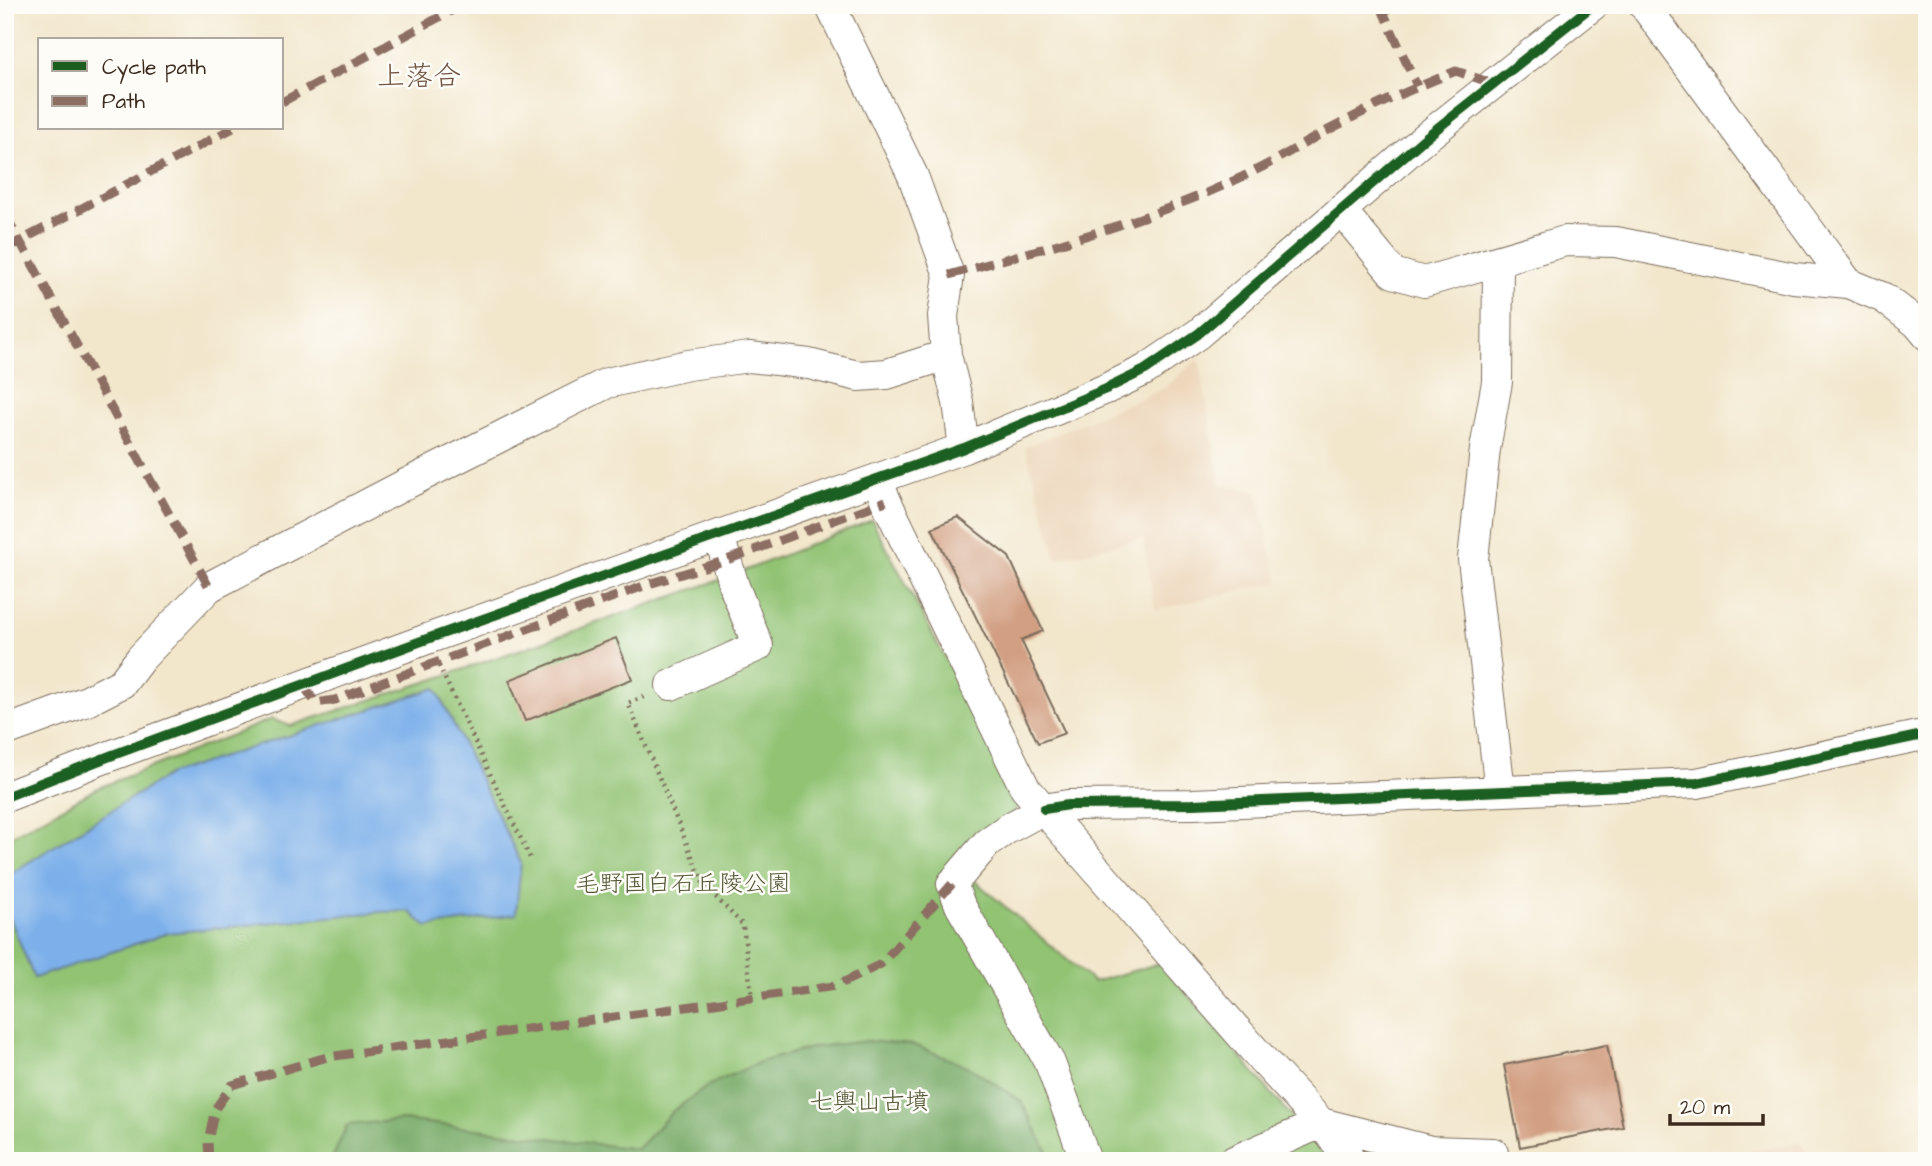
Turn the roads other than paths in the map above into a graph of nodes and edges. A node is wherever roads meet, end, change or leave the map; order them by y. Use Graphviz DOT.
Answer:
graph roads {
  1 [pos="830,5"];
  2 [pos="1592,5"];
  3 [pos="1644,5"];
  4 [pos="1341,211"];
  5 [pos="1498,261"];
  6 [pos="1848,283"];
  7 [pos="1927,335"];
  8 [pos="946,355"];
  9 [pos="964,448"];
  10 [pos="877,479"];
  11 [pos="719,536"];
  12 [pos="671,685"];
  13 [pos="5,731"];
  14 [pos="1927,738"];
  15 [pos="1500,791"];
  16 [pos="5,797"];
  17 [pos="1044,809"];
  18 [pos="1321,1123"];
  19 [pos="1493,1153"];
  20 [pos="1086,1161"];
  21 [pos="1234,1161"];
  22 [pos="1351,1161"];
  1 -- 8 [label="street"];
  2 -- 4 [label="street"];
  3 -- 6 [label="street"];
  4 -- 5 [label="street"];
  4 -- 9 [label="street"];
  5 -- 6 [label="street"];
  5 -- 15 [label="street"];
  6 -- 7 [label="street"];
  8 -- 9 [label="street"];
  8 -- 13 [label="street"];
  9 -- 10 [label="street"];
  10 -- 11 [label="street"];
  10 -- 17 [label="street"];
  11 -- 12 [label="street"];
  11 -- 16 [label="street"];
  14 -- 15 [label="street"];
  15 -- 17 [label="street"];
  17 -- 18 [label="street"];
  17 -- 20 [label="street"];
  18 -- 19 [label="street"];
  18 -- 21 [label="street"];
  18 -- 22 [label="street"];
}
